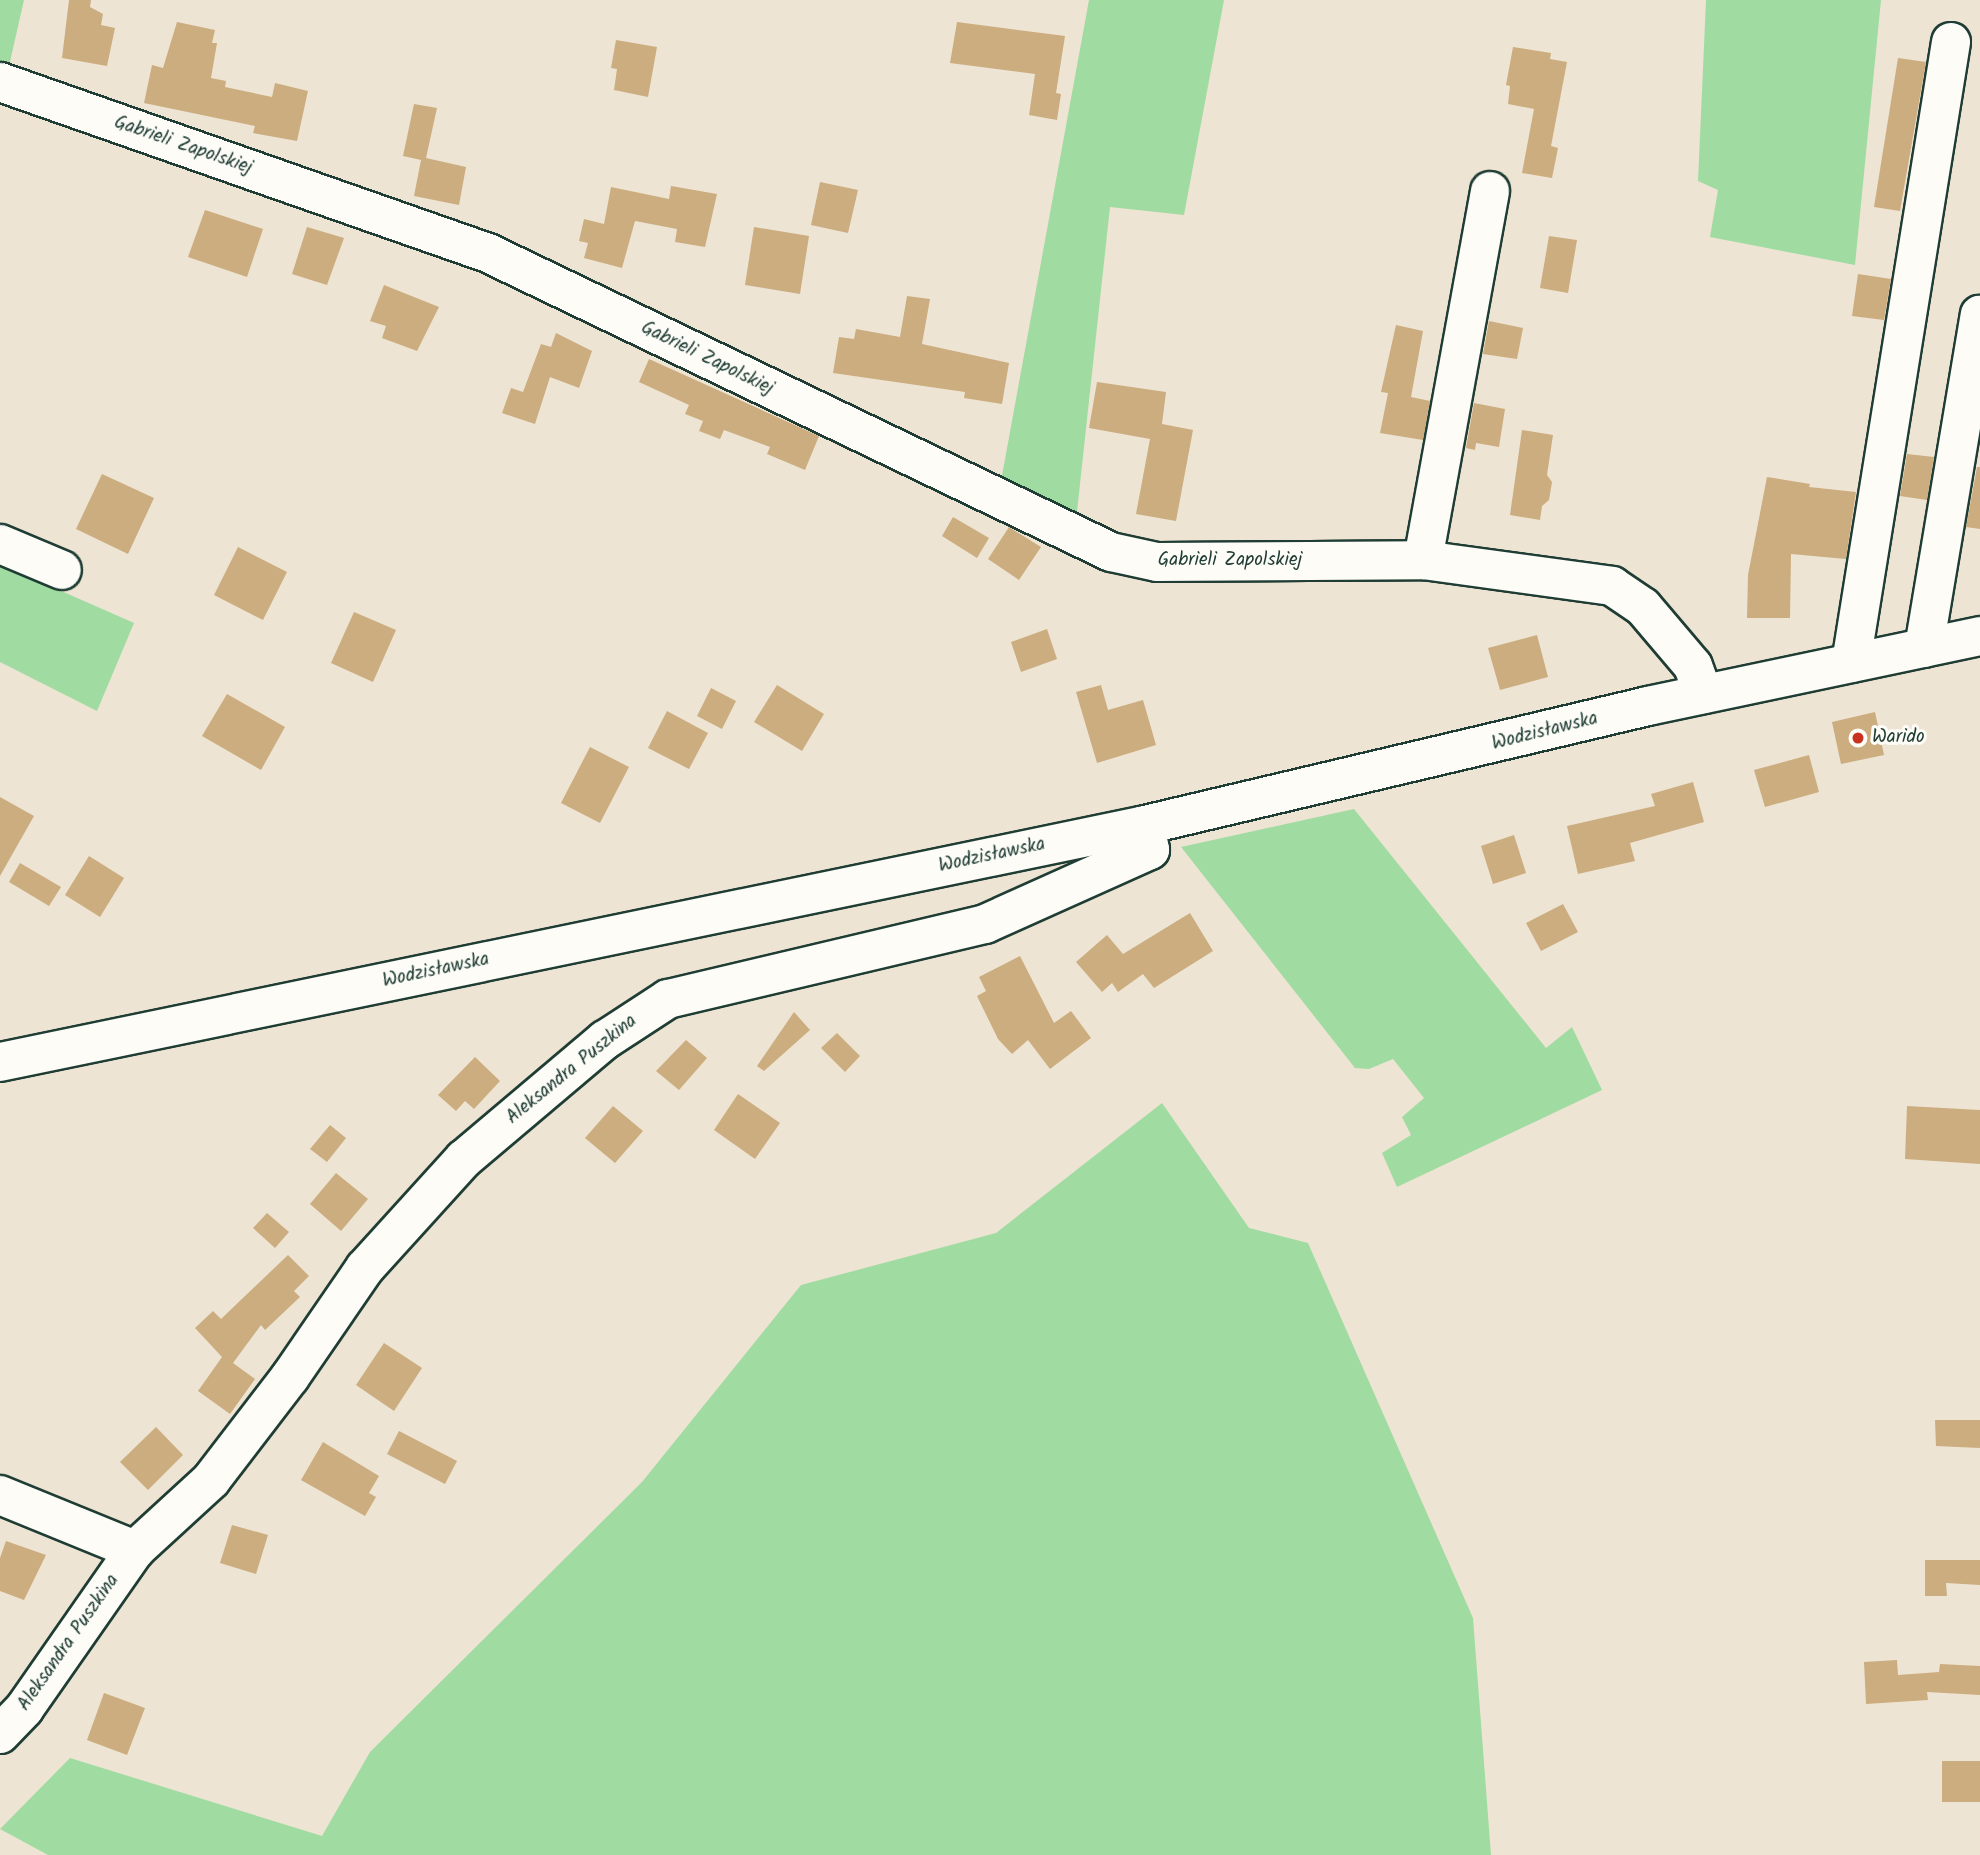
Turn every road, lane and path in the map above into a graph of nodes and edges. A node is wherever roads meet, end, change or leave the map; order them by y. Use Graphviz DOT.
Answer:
graph roads {
  1 [pos="1951,42"];
  2 [pos="0,82"];
  3 [pos="1490,191"];
  4 [pos="1980,315"];
  5 [pos="0,544"];
  6 [pos="1423,560"];
  7 [pos="62,570"];
  8 [pos="1980,636"];
  9 [pos="1924,648"];
  10 [pos="1851,663"];
  11 [pos="1703,694"];
  12 [pos="1145,825"];
  13 [pos="0,1062"];
  14 [pos="0,1495"];
  15 [pos="135,1550"];
  16 [pos="0,1734"];
  1 -- 10 [label="street"];
  2 -- 6 [label="street, Gabrieli Zapolskiej"];
  3 -- 6 [label="street"];
  4 -- 9 [label="street"];
  5 -- 7 [label="street"];
  6 -- 11 [label="street, Gabrieli Zapolskiej"];
  8 -- 9 [label="street, Wodzisławska"];
  9 -- 10 [label="street, Wodzisławska"];
  10 -- 11 [label="street, Wodzisławska"];
  11 -- 12 [label="street, Wodzisławska"];
  12 -- 13 [label="street, Wodzisławska"];
  12 -- 15 [label="street, Aleksandra Puszkina"];
  14 -- 15 [label="street"];
  15 -- 16 [label="street, Aleksandra Puszkina"];
}
